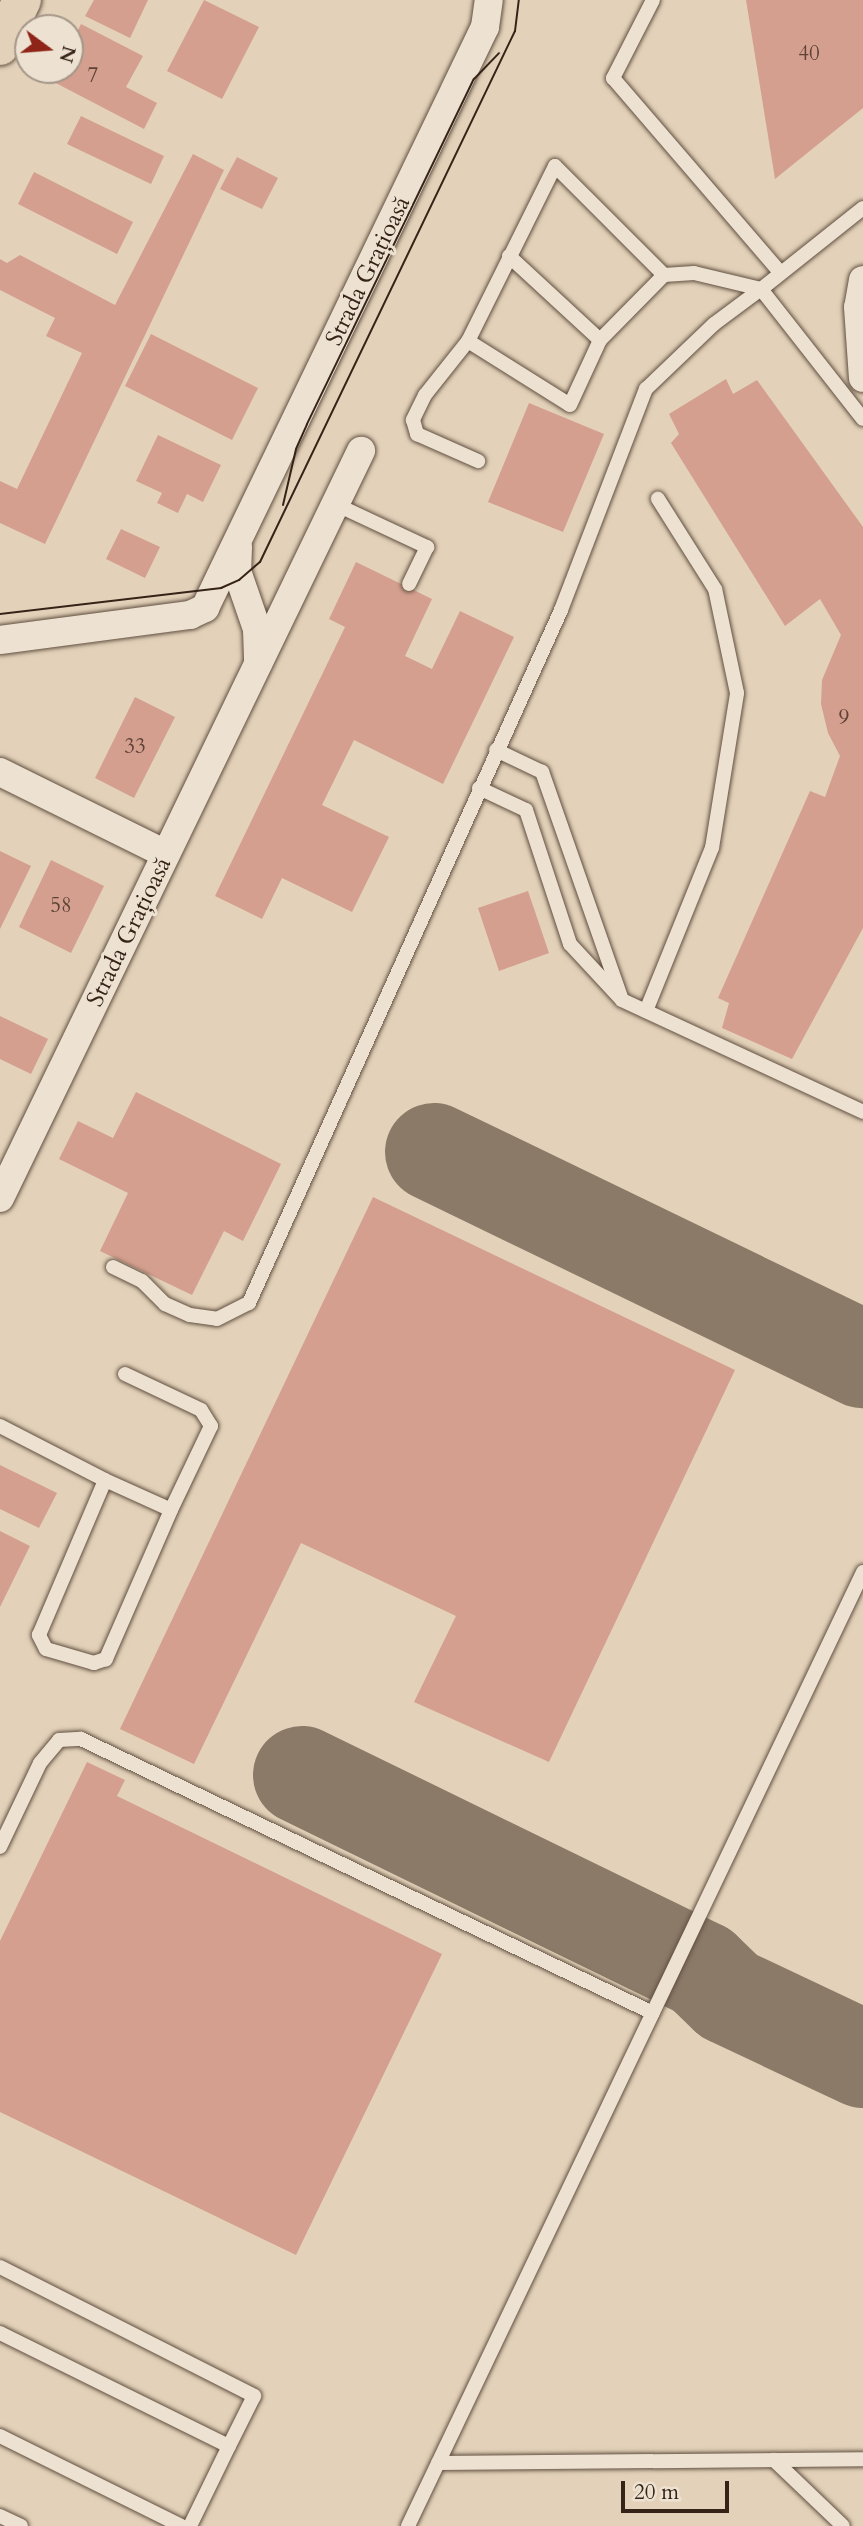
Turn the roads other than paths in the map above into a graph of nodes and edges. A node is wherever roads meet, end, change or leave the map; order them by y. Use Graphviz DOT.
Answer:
graph roads {
  1 [pos="22,0"];
  2 [pos="489,0"];
  3 [pos="653,0"];
  4 [pos="0,46"];
  5 [pos="863,208"];
  6 [pos="509,256"];
  7 [pos="781,272"];
  8 [pos="664,275"];
  9 [pos="863,280"];
  10 [pos="761,289"];
  11 [pos="600,340"];
  12 [pos="468,341"];
  13 [pos="863,377"];
  14 [pos="863,419"];
  15 [pos="361,451"];
  16 [pos="478,461"];
  17 [pos="658,499"];
  18 [pos="335,504"];
  19 [pos="239,540"];
  20 [pos="409,584"];
  21 [pos="0,640"];
  22 [pos="258,666"];
  23 [pos="496,750"];
  24 [pos="0,772"];
  25 [pos="479,788"];
  26 [pos="166,854"];
  27 [pos="622,1000"];
  28 [pos="646,1011"];
  29 [pos="863,1112"];
  30 [pos="0,1198"];
  31 [pos="113,1268"];
  32 [pos="125,1374"];
  33 [pos="0,1426"];
  34 [pos="105,1480"];
  35 [pos="172,1510"];
  36 [pos="863,1572"];
  37 [pos="0,1847"];
  38 [pos="653,2013"];
  39 [pos="0,2267"];
  40 [pos="0,2333"];
  41 [pos="0,2436"];
  42 [pos="229,2446"];
  43 [pos="863,2459"];
  44 [pos="774,2460"];
  45 [pos="438,2463"];
  46 [pos="0,2516"];
  47 [pos="21,2526"];
  48 [pos="181,2526"];
  49 [pos="190,2526"];
  50 [pos="408,2526"];
  51 [pos="843,2526"];
  1 -- 4 [label="main road"];
  2 -- 19 [label="street, Strada Grațioasă"];
  3 -- 7 [label="lane"];
  5 -- 7 [label="lane"];
  6 -- 8 [label="lane"];
  6 -- 11 [label="lane"];
  6 -- 12 [label="lane"];
  7 -- 10 [label="lane"];
  8 -- 10 [label="lane"];
  8 -- 11 [label="lane"];
  9 -- 13 [label="street"];
  10 -- 14 [label="lane"];
  10 -- 23 [label="lane"];
  11 -- 12 [label="lane"];
  12 -- 16 [label="lane"];
  15 -- 18 [label="street, Strada Grațioasă"];
  17 -- 28 [label="lane"];
  18 -- 20 [label="lane"];
  18 -- 22 [label="street, Strada Grațioasă"];
  19 -- 21 [label="street, Strada Grațioasă"];
  19 -- 22 [label="street, Strada Grațioasă"];
  22 -- 26 [label="street, Strada Grațioasă"];
  23 -- 25 [label="lane"];
  23 -- 27 [label="lane"];
  24 -- 26 [label="street"];
  25 -- 27 [label="lane"];
  25 -- 31 [label="lane"];
  26 -- 30 [label="street, Strada Grațioasă"];
  27 -- 28 [label="lane"];
  28 -- 29 [label="lane"];
  32 -- 35 [label="lane"];
  33 -- 34 [label="lane"];
  34 -- 35 [label="lane"];
  34 -- 35 [label="lane"];
  36 -- 38 [label="lane"];
  37 -- 38 [label="lane"];
  38 -- 45 [label="lane"];
  39 -- 42 [label="lane"];
  40 -- 42 [label="lane"];
  41 -- 48 [label="lane"];
  42 -- 49 [label="lane"];
  43 -- 44 [label="lane"];
  44 -- 45 [label="lane"];
  44 -- 51 [label="lane"];
  45 -- 50 [label="lane"];
  46 -- 47 [label="lane"];
}
